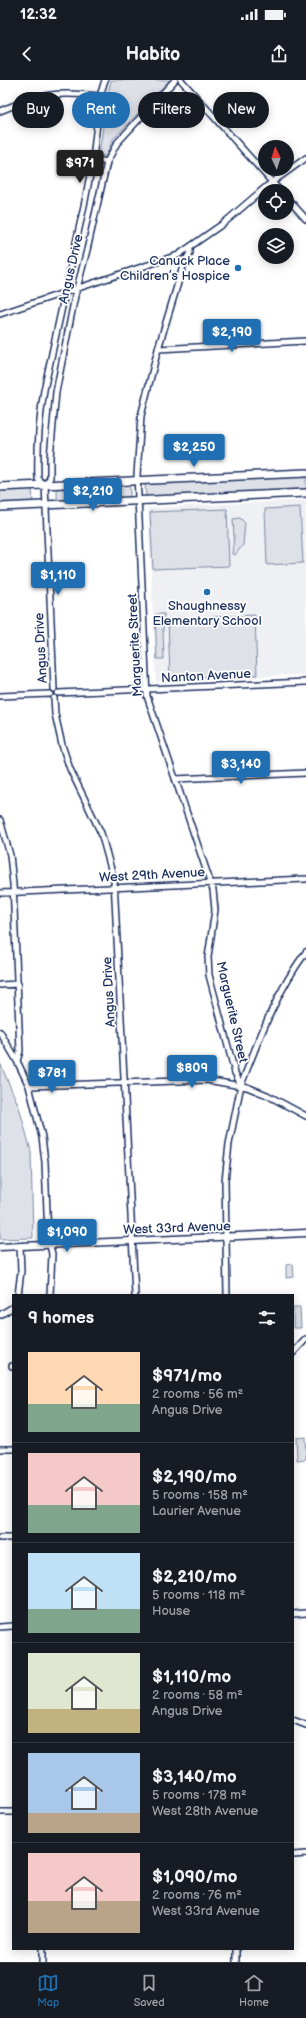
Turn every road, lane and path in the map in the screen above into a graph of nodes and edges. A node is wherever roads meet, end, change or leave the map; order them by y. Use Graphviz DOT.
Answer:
graph roads {
  1 [pos="105,80"];
  2 [pos="175,80"];
  3 [pos="181,80"];
  4 [pos="101,92"];
  5 [pos="72,94"];
  6 [pos="0,111"];
  7 [pos="96,128"];
  8 [pos="306,158"];
  9 [pos="93,159"];
  10 [pos="107,162"];
  11 [pos="272,182"];
  12 [pos="294,206"];
  13 [pos="306,219"];
  14 [pos="190,248"];
  15 [pos="77,289"];
  16 [pos="65,292"];
  17 [pos="0,314"];
  18 [pos="306,341"];
  19 [pos="158,349"];
  20 [pos="306,473"];
  21 [pos="138,480"];
  22 [pos="45,485"];
  23 [pos="0,487"];
  24 [pos="306,493"];
  25 [pos="139,501"];
  26 [pos="46,504"];
  27 [pos="0,507"];
  28 [pos="306,682"];
  29 [pos="147,690"];
  30 [pos="56,691"];
  31 [pos="50,694"];
  32 [pos="0,696"];
  33 [pos="54,698"];
  34 [pos="306,773"];
  35 [pos="175,779"];
  36 [pos="0,820"];
  37 [pos="306,879"];
  38 [pos="210,883"];
  39 [pos="114,888"];
  40 [pos="13,892"];
  41 [pos="0,893"];
  42 [pos="306,952"];
  43 [pos="18,984"];
  44 [pos="0,985"];
  45 [pos="0,1032"];
  46 [pos="17,1061"];
  47 [pos="124,1083"];
  48 [pos="241,1085"];
  49 [pos="29,1086"];
  50 [pos="306,1116"];
  51 [pos="306,1233"];
  52 [pos="225,1237"];
  53 [pos="132,1241"];
  54 [pos="50,1244"];
  55 [pos="20,1246"];
  56 [pos="0,1247"];
  57 [pos="18,1294"];
  58 [pos="50,1294"];
  59 [pos="135,1294"];
  60 [pos="227,1294"];
  61 [pos="12,1308"];
  62 [pos="0,1315"];
  63 [pos="306,1339"];
  64 [pos="294,1352"];
  65 [pos="0,1449"];
  66 [pos="12,1449"];
  67 [pos="0,1538"];
  68 [pos="12,1538"];
  69 [pos="306,1613"];
  70 [pos="294,1614"];
  71 [pos="12,1626"];
  72 [pos="0,1627"];
  73 [pos="294,1720"];
  74 [pos="306,1725"];
  75 [pos="0,1812"];
  76 [pos="12,1812"];
  77 [pos="306,1854"];
  78 [pos="294,1855"];
  79 [pos="43,1950"];
  80 [pos="236,1950"];
  81 [pos="43,1962"];
  82 [pos="236,1962"];
  1 -- 4 [label="street, Angus Drive"];
  2 -- 10 [label="street, Angus Drive"];
  3 -- 11 [label="street"];
  5 -- 6 [label="street"];
  7 -- 9 [label="street, Angus Drive"];
  8 -- 11 [label="street"];
  9 -- 10 [label="street"];
  9 -- 16 [label="street, Angus Drive"];
  10 -- 15 [label="street, Angus Drive"];
  11 -- 14 [label="street"];
  12 -- 13 [label="street"];
  14 -- 15 [label="street"];
  14 -- 19 [label="street, Marguerite Street"];
  15 -- 16 [label="street"];
  15 -- 22 [label="street, Angus Drive"];
  16 -- 17 [label="street"];
  16 -- 22 [label="street, Angus Drive"];
  18 -- 19 [label="street"];
  19 -- 21 [label="street, Marguerite Street"];
  20 -- 21 [label="main road"];
  21 -- 22 [label="main road"];
  21 -- 25 [label="street, Marguerite Street"];
  22 -- 23 [label="main road"];
  22 -- 26 [label="street, Angus Drive"];
  24 -- 25 [label="main road"];
  25 -- 26 [label="main road"];
  25 -- 29 [label="street, Marguerite Street"];
  26 -- 27 [label="main road"];
  26 -- 30 [label="street, Angus Drive"];
  28 -- 29 [label="street, Nanton Avenue"];
  29 -- 30 [label="street, Nanton Avenue"];
  29 -- 35 [label="street, Marguerite Street"];
  30 -- 31 [label="street"];
  30 -- 33 [label="street"];
  31 -- 32 [label="street"];
  31 -- 33 [label="street"];
  33 -- 39 [label="street, Angus Drive"];
  34 -- 35 [label="street"];
  35 -- 38 [label="street, Marguerite Street"];
  36 -- 40 [label="street"];
  37 -- 38 [label="street, West 29th Avenue"];
  38 -- 39 [label="street, West 29th Avenue"];
  38 -- 48 [label="street, Marguerite Street"];
  39 -- 40 [label="street, West 29th Avenue"];
  39 -- 47 [label="street, Angus Drive"];
  40 -- 41 [label="street, West 29th Avenue"];
  40 -- 43 [label="street"];
  42 -- 48 [label="street"];
  43 -- 44 [label="street"];
  43 -- 46 [label="street"];
  45 -- 46 [label="street"];
  46 -- 49 [label="street"];
  47 -- 48 [label="street"];
  47 -- 49 [label="street"];
  47 -- 53 [label="street, Angus Drive"];
  48 -- 50 [label="street"];
  48 -- 52 [label="street"];
  49 -- 54 [label="street"];
  51 -- 52 [label="street, West 33rd Avenue"];
  52 -- 53 [label="street, West 33rd Avenue"];
  52 -- 60 [label="street"];
  53 -- 54 [label="street, West 33rd Avenue"];
  53 -- 59 [label="street, Angus Drive"];
  54 -- 55 [label="street, West 33rd Avenue"];
  54 -- 58 [label="street"];
  55 -- 56 [label="street, West 33rd Avenue"];
  55 -- 57 [label="street"];
  61 -- 62 [label="street"];
  63 -- 64 [label="street"];
  65 -- 66 [label="street"];
  67 -- 68 [label="street"];
  69 -- 70 [label="street"];
  71 -- 72 [label="street"];
  73 -- 74 [label="street"];
  75 -- 76 [label="street"];
  77 -- 78 [label="street"];
  79 -- 81 [label="street"];
  80 -- 82 [label="street"];
}
